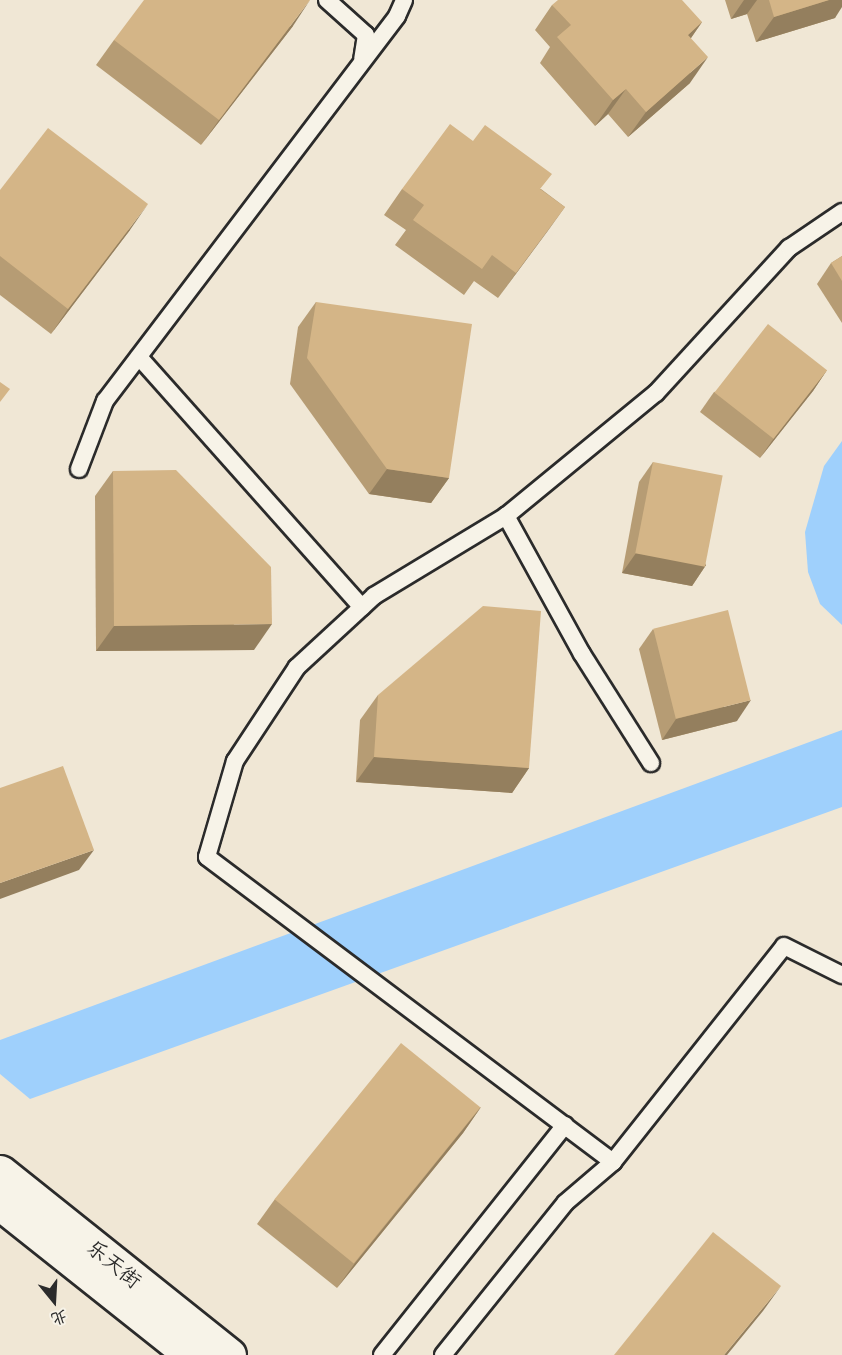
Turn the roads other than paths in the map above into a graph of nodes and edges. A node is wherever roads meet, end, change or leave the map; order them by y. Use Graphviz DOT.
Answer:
graph roads {
  1 [pos="327,0"];
  2 [pos="404,0"];
  3 [pos="360,65"];
  4 [pos="842,212"];
  5 [pos="139,357"];
  6 [pos="79,469"];
  7 [pos="506,516"];
  8 [pos="362,607"];
  9 [pos="651,763"];
  10 [pos="842,975"];
  11 [pos="565,1125"];
  12 [pos="614,1162"];
  13 [pos="0,1172"];
  14 [pos="0,1203"];
  15 [pos="191,1355"];
  16 [pos="229,1355"];
  17 [pos="382,1355"];
  18 [pos="443,1355"];
  1 -- 3 [label="lane"];
  2 -- 3 [label="lane"];
  3 -- 5 [label="lane"];
  4 -- 7 [label="lane"];
  5 -- 6 [label="lane"];
  5 -- 8 [label="lane"];
  7 -- 8 [label="lane"];
  7 -- 9 [label="lane"];
  8 -- 11 [label="lane"];
  10 -- 12 [label="lane"];
  11 -- 12 [label="lane"];
  11 -- 17 [label="lane"];
  12 -- 18 [label="lane"];
  13 -- 16 [label="street, 乐天街"];
  14 -- 15 [label="street, 乐天街"];
}
